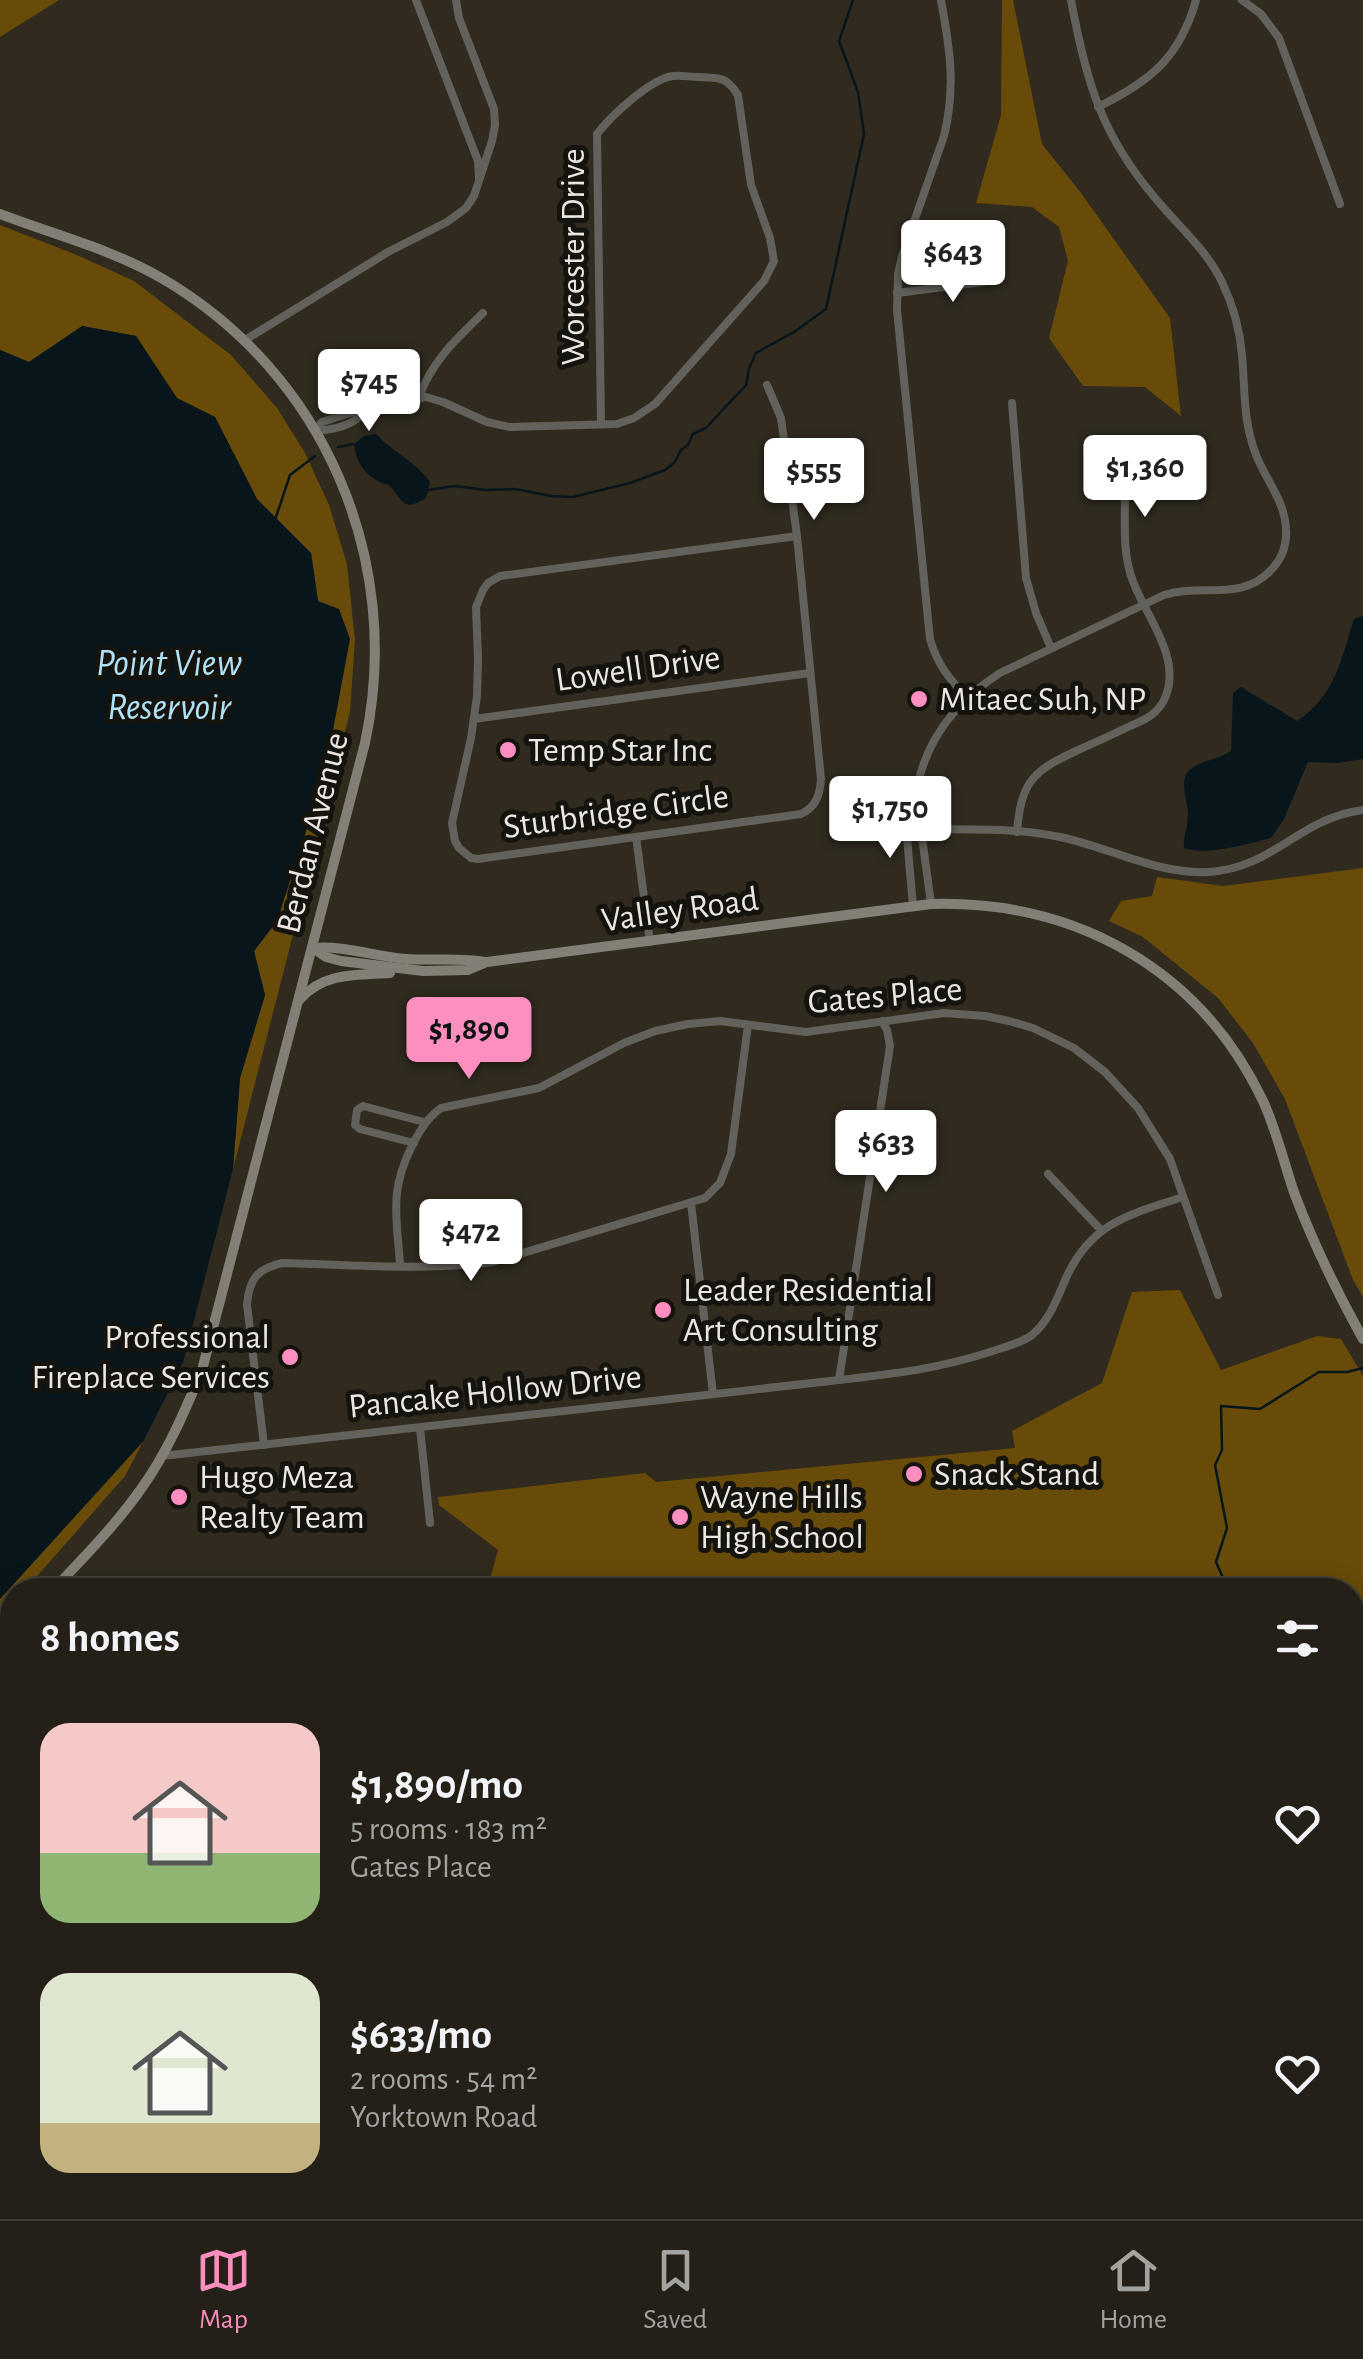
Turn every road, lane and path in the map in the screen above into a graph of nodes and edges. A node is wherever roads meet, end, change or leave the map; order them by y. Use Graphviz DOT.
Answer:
graph roads {
  1 [pos="416,0"];
  2 [pos="456,0"];
  3 [pos="942,0"];
  4 [pos="1071,0"];
  5 [pos="1196,0"];
  6 [pos="1242,0"];
  7 [pos="1098,107"];
  8 [pos="479,182"];
  9 [pos="1340,204"];
  10 [pos="0,214"];
  11 [pos="997,276"];
  12 [pos="896,293"];
  13 [pos="483,312"];
  14 [pos="245,340"];
  15 [pos="767,385"];
  16 [pos="418,399"];
  17 [pos="1012,402"];
  18 [pos="601,424"];
  19 [pos="315,432"];
  20 [pos="1120,448"];
  21 [pos="796,536"];
  22 [pos="1144,604"];
  23 [pos="1052,648"];
  24 [pos="810,674"];
  25 [pos="966,697"];
  26 [pos="474,720"];
  27 [pos="1363,810"];
  28 [pos="914,829"];
  29 [pos="1018,832"];
  30 [pos="636,837"];
  31 [pos="931,904"];
  32 [pos="914,906"];
  33 [pos="650,942"];
  34 [pos="312,948"];
  35 [pos="487,962"];
  36 [pos="423,971"];
  37 [pos="300,1000"];
  38 [pos="882,1022"];
  39 [pos="748,1026"];
  40 [pos="424,1122"];
  41 [pos="414,1143"];
  42 [pos="1048,1174"];
  43 [pos="1183,1197"];
  44 [pos="691,1204"];
  45 [pos="1101,1230"];
  46 [pos="400,1266"];
  47 [pos="1218,1295"];
  48 [pos="1363,1339"];
  49 [pos="839,1380"];
  50 [pos="713,1394"];
  51 [pos="420,1428"];
  52 [pos="264,1445"];
  53 [pos="162,1456"];
  54 [pos="430,1523"];
  55 [pos="64,1578"];
  1 -- 8 [label="street"];
  2 -- 8 [label="street"];
  3 -- 12 [label="street"];
  4 -- 7 [label="street"];
  5 -- 7 [label="street"];
  6 -- 9 [label="street"];
  7 -- 22 [label="street"];
  8 -- 14 [label="street"];
  10 -- 14 [label="main road, Berdan Avenue"];
  11 -- 12 [label="street"];
  12 -- 25 [label="street"];
  13 -- 16 [label="street"];
  14 -- 19 [label="main road, Berdan Avenue"];
  15 -- 21 [label="street"];
  16 -- 18 [label="street, Worcester Drive"];
  16 -- 19 [label="street"];
  17 -- 23 [label="street"];
  18 -- 18 [label="street, Worcester Drive"];
  19 -- 34 [label="main road, Berdan Avenue"];
  20 -- 22 [label="street"];
  21 -- 24 [label="street"];
  21 -- 26 [label="street, Sturbridge Circle"];
  22 -- 23 [label="street"];
  22 -- 29 [label="street"];
  23 -- 25 [label="street"];
  24 -- 26 [label="street, Lowell Drive"];
  24 -- 30 [label="street, Sturbridge Circle"];
  25 -- 28 [label="street"];
  26 -- 30 [label="street, Sturbridge Circle"];
  27 -- 29 [label="street"];
  28 -- 29 [label="street"];
  28 -- 31 [label="street"];
  28 -- 32 [label="street"];
  30 -- 33 [label="street"];
  31 -- 32 [label="main road, Valley Road"];
  31 -- 48 [label="main road, Valley Road"];
  32 -- 33 [label="main road, Valley Road"];
  33 -- 35 [label="main road, Valley Road"];
  34 -- 35 [label="main road, Valley Road"];
  34 -- 36 [label="main road, Valley Road"];
  34 -- 37 [label="main road, Berdan Avenue"];
  35 -- 36 [label="main road, Valley Road"];
  36 -- 37 [label="main road"];
  37 -- 53 [label="main road, Berdan Avenue"];
  38 -- 39 [label="street, Gates Place"];
  38 -- 43 [label="street, Gates Place"];
  38 -- 49 [label="street"];
  39 -- 40 [label="street, Gates Place"];
  39 -- 44 [label="street"];
  40 -- 41 [label="street"];
  40 -- 41 [label="street"];
  41 -- 46 [label="street"];
  42 -- 45 [label="street"];
  43 -- 45 [label="street, Pancake Hollow Drive"];
  43 -- 47 [label="street, Gates Place"];
  44 -- 46 [label="street"];
  44 -- 50 [label="street"];
  45 -- 49 [label="street, Pancake Hollow Drive"];
  46 -- 52 [label="street"];
  49 -- 50 [label="street, Pancake Hollow Drive"];
  50 -- 51 [label="street, Pancake Hollow Drive"];
  51 -- 52 [label="street, Pancake Hollow Drive"];
  51 -- 54 [label="street"];
  52 -- 53 [label="street, Pancake Hollow Drive"];
  53 -- 55 [label="main road, Berdan Avenue"];
}
